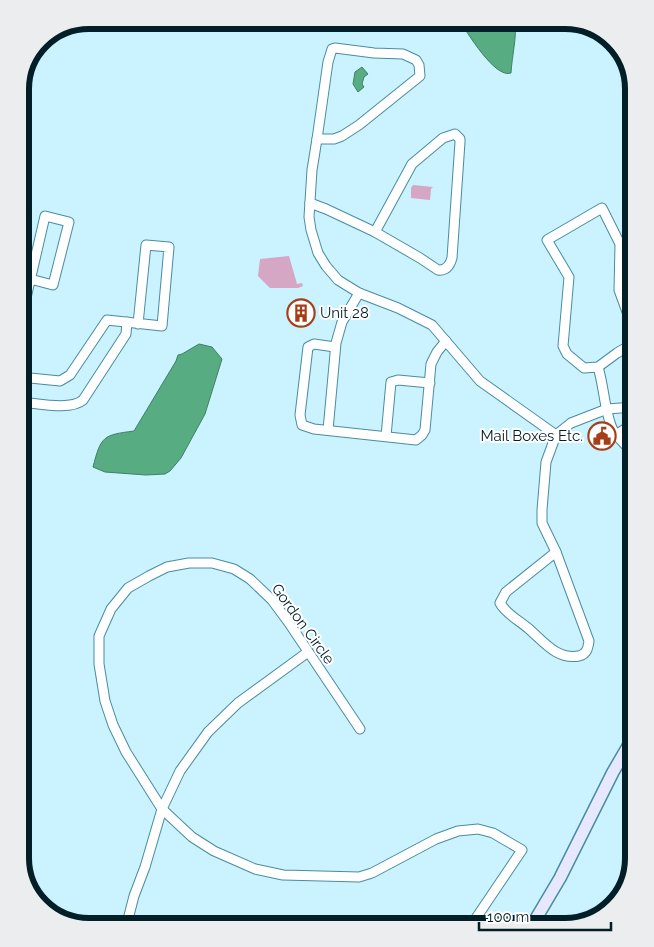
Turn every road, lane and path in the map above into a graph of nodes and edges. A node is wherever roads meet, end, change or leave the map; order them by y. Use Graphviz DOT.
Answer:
graph roads {
  1 [pos="317,140"];
  2 [pos="310,203"];
  3 [pos="375,232"];
  4 [pos="30,279"];
  5 [pos="29,282"];
  6 [pos="359,293"];
  7 [pos="625,306"];
  8 [pos="127,322"];
  9 [pos="138,324"];
  10 [pos="446,341"];
  11 [pos="335,347"];
  12 [pos="625,348"];
  13 [pos="598,368"];
  14 [pos="29,378"];
  15 [pos="430,383"];
  16 [pos="29,403"];
  17 [pos="625,408"];
  18 [pos="607,409"];
  19 [pos="625,429"];
  20 [pos="328,430"];
  21 [pos="617,434"];
  22 [pos="556,435"];
  23 [pos="386,436"];
  24 [pos="625,443"];
  25 [pos="556,552"];
  26 [pos="308,652"];
  27 [pos="360,729"];
  28 [pos="625,751"];
  29 [pos="162,809"];
  30 [pos="128,918"];
  31 [pos="476,918"];
  32 [pos="536,918"];
  1 -- 1 [label="street"];
  1 -- 2 [label="street"];
  2 -- 3 [label="street"];
  2 -- 6 [label="street"];
  3 -- 3 [label="street"];
  4 -- 4 [label="street"];
  4 -- 5 [label="street"];
  6 -- 10 [label="street"];
  6 -- 11 [label="street"];
  7 -- 13 [label="street"];
  8 -- 9 [label="street"];
  8 -- 14 [label="street"];
  8 -- 16 [label="street"];
  9 -- 9 [label="street"];
  10 -- 15 [label="street"];
  10 -- 22 [label="street"];
  11 -- 20 [label="street"];
  11 -- 20 [label="street"];
  12 -- 13 [label="street"];
  13 -- 18 [label="street"];
  15 -- 23 [label="street"];
  15 -- 23 [label="street"];
  17 -- 18 [label="street"];
  18 -- 21 [label="street"];
  18 -- 22 [label="street"];
  19 -- 21 [label="street"];
  20 -- 23 [label="street"];
  21 -- 24 [label="street"];
  22 -- 25 [label="street"];
  25 -- 25 [label="street"];
  26 -- 27 [label="street, Gordon Circle"];
  26 -- 29 [label="street"];
  26 -- 29 [label="street, Gordon Circle"];
  28 -- 32 [label="street"];
  29 -- 30 [label="street"];
  29 -- 31 [label="street, Gordon Circle"];
}
